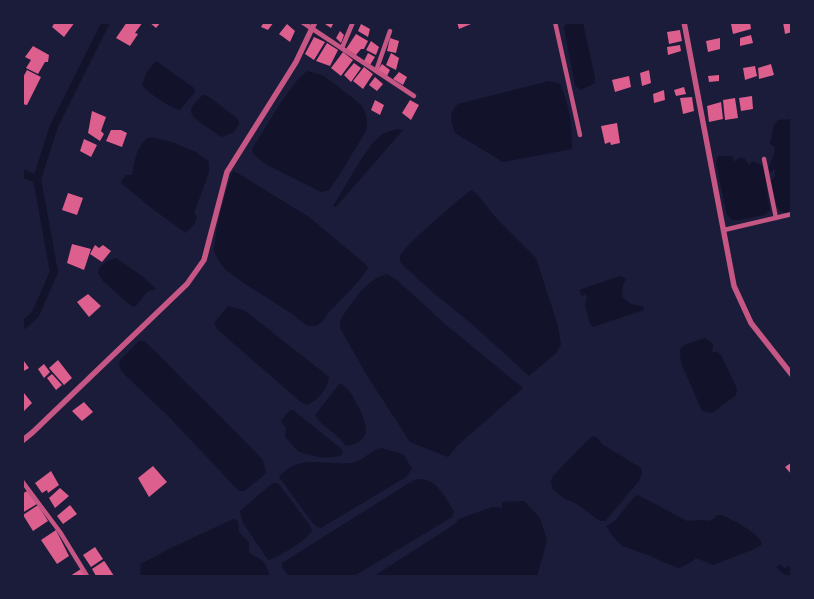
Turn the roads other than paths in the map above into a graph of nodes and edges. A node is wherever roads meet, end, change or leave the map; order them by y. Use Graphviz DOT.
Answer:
graph roads {
  1 [pos="302,22"];
  2 [pos="315,22"];
  3 [pos="353,22"];
  4 [pos="555,22"];
  5 [pos="684,22"];
  6 [pos="312,29"];
  7 [pos="390,31"];
  8 [pos="342,48"];
  9 [pos="376,71"];
  10 [pos="414,96"];
  11 [pos="580,135"];
  12 [pos="764,159"];
  13 [pos="792,214"];
  14 [pos="776,218"];
  15 [pos="724,230"];
  16 [pos="792,374"];
  17 [pos="22,441"];
  18 [pos="22,481"];
  19 [pos="88,576"];
  1 -- 6 [label="street"];
  2 -- 6 [label="street"];
  3 -- 8 [label="street"];
  4 -- 11 [label="street"];
  5 -- 15 [label="street"];
  6 -- 8 [label="street"];
  6 -- 17 [label="street"];
  7 -- 9 [label="street"];
  8 -- 9 [label="street"];
  9 -- 10 [label="street"];
  12 -- 14 [label="street"];
  13 -- 14 [label="street"];
  14 -- 15 [label="street"];
  15 -- 16 [label="street"];
  18 -- 19 [label="street"];
}
